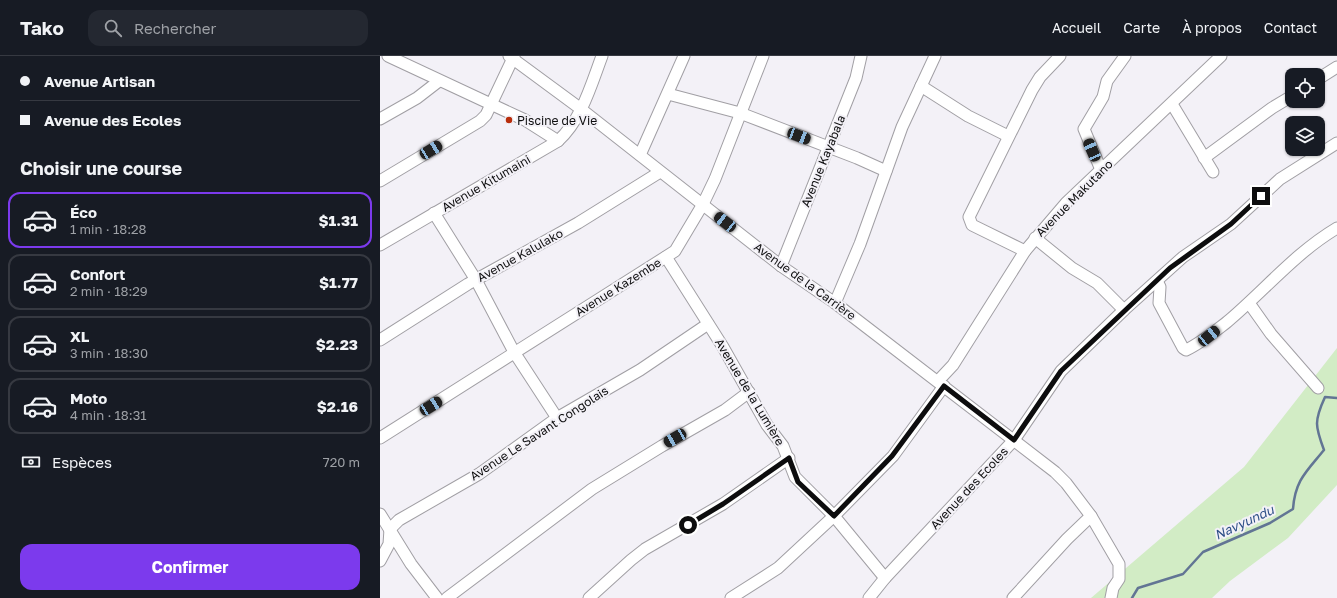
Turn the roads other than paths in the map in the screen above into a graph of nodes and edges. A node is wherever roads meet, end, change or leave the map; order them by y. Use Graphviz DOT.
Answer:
graph roads {
  1 [pos="383,56"];
  2 [pos="602,56"];
  3 [pos="684,56"];
  4 [pos="762,56"];
  5 [pos="861,56"];
  6 [pos="935,56"];
  7 [pos="1060,56"];
  8 [pos="1124,56"];
  9 [pos="1221,56"];
  10 [pos="393,57"];
  11 [pos="512,57"];
  12 [pos="380,58"];
  13 [pos="1337,67"];
  14 [pos="1325,75"];
  15 [pos="439,81"];
  16 [pos="921,86"];
  17 [pos="668,94"];
  18 [pos="1285,100"];
  19 [pos="1172,104"];
  20 [pos="490,105"];
  21 [pos="581,109"];
  22 [pos="740,113"];
  23 [pos="380,119"];
  24 [pos="1008,136"];
  25 [pos="558,141"];
  26 [pos="1337,143"];
  27 [pos="828,147"];
  28 [pos="640,155"];
  29 [pos="1204,158"];
  30 [pos="1101,170"];
  31 [pos="886,171"];
  32 [pos="660,172"];
  33 [pos="1213,172"];
  34 [pos="380,181"];
  35 [pos="703,204"];
  36 [pos="434,214"];
  37 [pos="1337,228"];
  38 [pos="1035,238"];
  39 [pos="380,246"];
  40 [pos="1025,251"];
  41 [pos="666,257"];
  42 [pos="781,266"];
  43 [pos="476,280"];
  44 [pos="1157,281"];
  45 [pos="835,303"];
  46 [pos="1249,303"];
  47 [pos="1124,310"];
  48 [pos="708,324"];
  49 [pos="380,340"];
  50 [pos="514,352"];
  51 [pos="941,384"];
  52 [pos="1318,388"];
  53 [pos="749,392"];
  54 [pos="557,418"];
  55 [pos="380,438"];
  56 [pos="1014,440"];
  57 [pos="789,458"];
  58 [pos="380,514"];
  59 [pos="834,516"];
  60 [pos="1091,516"];
  61 [pos="390,529"];
  62 [pos="380,560"];
  63 [pos="885,578"];
  64 [pos="437,598"];
  65 [pos="446,598"];
  66 [pos="590,598"];
  67 [pos="731,598"];
  68 [pos="869,598"];
  69 [pos="1013,598"];
  70 [pos="1111,598"];
  1 -- 12 [label="street"];
  2 -- 21 [label="street, Avenue Kitumaini"];
  3 -- 17 [label="street"];
  4 -- 22 [label="street, Avenue Kazembe"];
  5 -- 27 [label="street, Avenue Kayabala"];
  6 -- 16 [label="street"];
  7 -- 24 [label="street"];
  8 -- 30 [label="street"];
  9 -- 19 [label="street, Avenue Makutano"];
  10 -- 15 [label="street"];
  11 -- 20 [label="street"];
  11 -- 21 [label="street, Avenue de la Carrière"];
  13 -- 14 [label="street"];
  15 -- 20 [label="street"];
  15 -- 23 [label="street"];
  16 -- 24 [label="street"];
  16 -- 31 [label="street"];
  17 -- 22 [label="street"];
  17 -- 28 [label="street"];
  18 -- 29 [label="street"];
  19 -- 29 [label="street"];
  19 -- 30 [label="street, Avenue Makutano"];
  20 -- 25 [label="street"];
  20 -- 34 [label="street"];
  21 -- 25 [label="street, Avenue Kitumaini"];
  21 -- 28 [label="street, Avenue de la Carrière"];
  22 -- 27 [label="street"];
  22 -- 35 [label="street, Avenue Kazembe"];
  24 -- 40 [label="street"];
  25 -- 36 [label="street, Avenue Kitumaini"];
  26 -- 44 [label="street, Avenue des Ecoles"];
  27 -- 31 [label="street"];
  27 -- 42 [label="street, Avenue Kayabala"];
  28 -- 32 [label="street, Avenue de la Carrière"];
  29 -- 33 [label="street"];
  30 -- 38 [label="street, Avenue Makutano"];
  31 -- 45 [label="street"];
  32 -- 35 [label="street, Avenue de la Carrière"];
  32 -- 43 [label="street, Avenue Kalulako"];
  35 -- 41 [label="street, Avenue Kazembe"];
  35 -- 42 [label="street, Avenue de la Carrière"];
  36 -- 39 [label="street, Avenue Kitumaini"];
  36 -- 43 [label="street"];
  37 -- 46 [label="street"];
  38 -- 40 [label="street, Avenue Makutano"];
  38 -- 47 [label="street"];
  40 -- 51 [label="street, Avenue Makutano"];
  41 -- 48 [label="street, Avenue de la Lumière"];
  41 -- 50 [label="street, Avenue Kazembe"];
  42 -- 45 [label="street, Avenue de la Carrière"];
  43 -- 49 [label="street, Avenue Kalulako"];
  43 -- 50 [label="street"];
  44 -- 46 [label="street"];
  44 -- 47 [label="street, Avenue des Ecoles"];
  45 -- 51 [label="street, Avenue de la Carrière"];
  46 -- 52 [label="street"];
  47 -- 56 [label="street, Avenue des Ecoles"];
  48 -- 53 [label="street, Avenue de la Lumière"];
  48 -- 54 [label="street, Avenue Le Savant Congolais"];
  50 -- 54 [label="street"];
  50 -- 55 [label="street, Avenue Kazembe"];
  51 -- 56 [label="street, Avenue de la Carrière"];
  51 -- 59 [label="street, Avenue Makutano"];
  53 -- 57 [label="street, Avenue de la Lumière"];
  53 -- 65 [label="street"];
  54 -- 61 [label="street, Avenue Le Savant Congolais"];
  56 -- 60 [label="street, Avenue de la Carrière"];
  56 -- 63 [label="street, Avenue des Ecoles"];
  57 -- 59 [label="street, Avenue de la Lumière"];
  57 -- 66 [label="street"];
  58 -- 61 [label="street"];
  59 -- 63 [label="street, Avenue de la Lumière"];
  59 -- 67 [label="street, Avenue Makutano"];
  60 -- 69 [label="street"];
  60 -- 70 [label="street, Avenue de la Carrière"];
  61 -- 62 [label="street"];
  61 -- 64 [label="street"];
  63 -- 68 [label="street, Avenue des Ecoles"];
}
